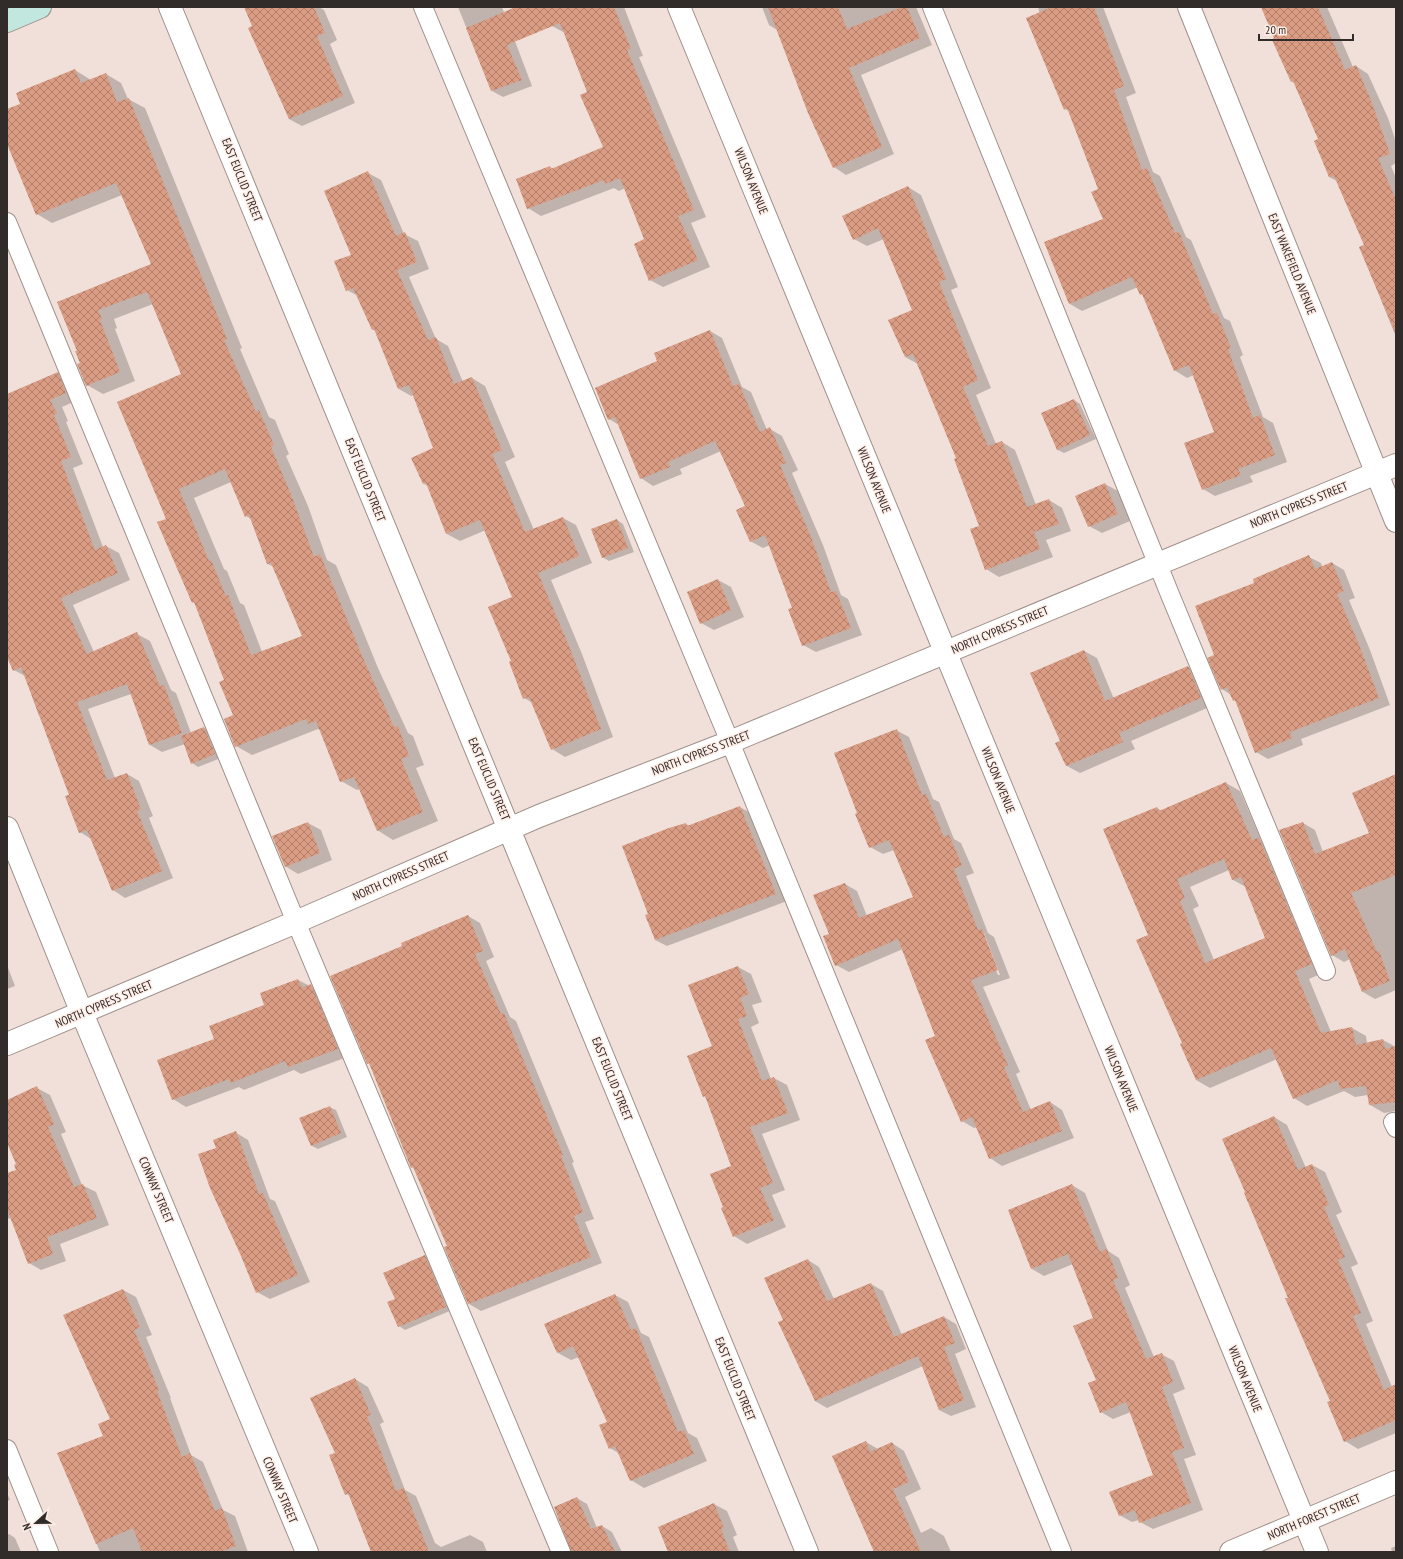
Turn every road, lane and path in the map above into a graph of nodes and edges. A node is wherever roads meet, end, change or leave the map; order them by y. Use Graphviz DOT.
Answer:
graph roads {
  1 [pos="40,7"];
  2 [pos="170,7"];
  3 [pos="423,7"];
  4 [pos="679,7"];
  5 [pos="932,7"];
  6 [pos="1189,7"];
  7 [pos="7,21"];
  8 [pos="7,222"];
  9 [pos="1386,469"];
  10 [pos="1396,521"];
  11 [pos="1158,563"];
  12 [pos="945,653"];
  13 [pos="730,742"];
  14 [pos="7,828"];
  15 [pos="509,829"];
  16 [pos="296,922"];
  17 [pos="1326,971"];
  18 [pos="82,1014"];
  19 [pos="7,1044"];
  20 [pos="7,1449"];
  21 [pos="1396,1482"];
  22 [pos="1304,1522"];
  23 [pos="49,1552"];
  24 [pos="306,1552"];
  25 [pos="561,1552"];
  26 [pos="807,1552"];
  27 [pos="1062,1552"];
  28 [pos="1231,1552"];
  29 [pos="1317,1552"];
  1 -- 7 [label="street"];
  2 -- 15 [label="street, EAST EUCLID STREET"];
  3 -- 13 [label="lane"];
  4 -- 12 [label="street, WILSON AVENUE"];
  5 -- 11 [label="lane"];
  6 -- 9 [label="street, EAST WAKEFIELD AVENUE"];
  8 -- 16 [label="lane"];
  9 -- 10 [label="street, EAST WAKEFIELD AVENUE"];
  9 -- 11 [label="street, NORTH CYPRESS STREET"];
  11 -- 12 [label="street, NORTH CYPRESS STREET"];
  11 -- 17 [label="lane"];
  12 -- 13 [label="street, NORTH CYPRESS STREET"];
  12 -- 22 [label="street, WILSON AVENUE"];
  13 -- 15 [label="street, NORTH CYPRESS STREET"];
  13 -- 27 [label="lane"];
  14 -- 18 [label="street, CONWAY STREET"];
  15 -- 16 [label="street, NORTH CYPRESS STREET"];
  15 -- 26 [label="street, EAST EUCLID STREET"];
  16 -- 18 [label="street, NORTH CYPRESS STREET"];
  16 -- 25 [label="lane"];
  18 -- 19 [label="street, NORTH CYPRESS STREET"];
  18 -- 24 [label="street, CONWAY STREET"];
  20 -- 23 [label="lane"];
  21 -- 22 [label="street, NORTH FOREST STREET"];
  22 -- 28 [label="street, NORTH FOREST STREET"];
  22 -- 29 [label="street, WILSON AVENUE"];
}
